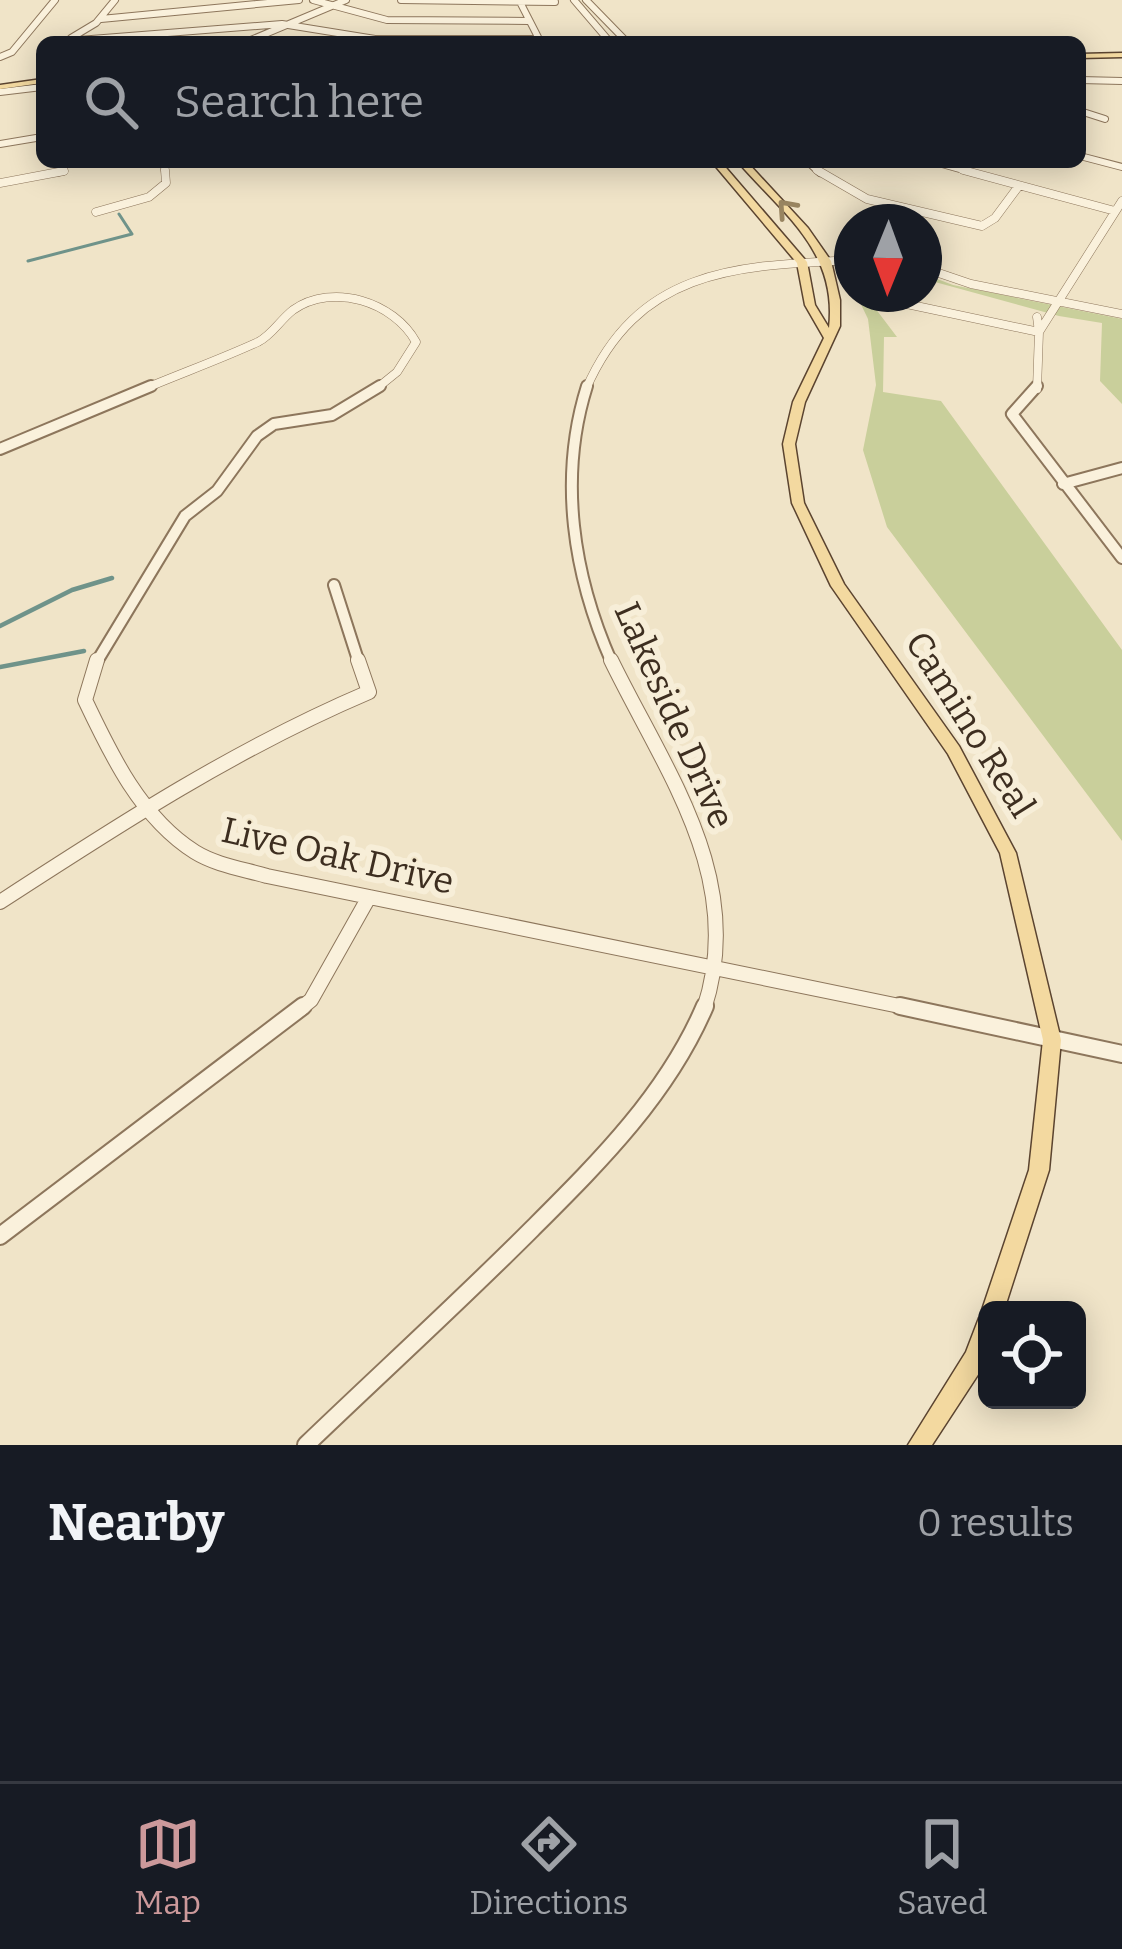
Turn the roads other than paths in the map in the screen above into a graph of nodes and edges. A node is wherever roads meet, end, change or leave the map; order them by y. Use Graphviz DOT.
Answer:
graph roads {
  1 [pos="56,0"];
  2 [pos="117,0"];
  3 [pos="299,0"];
  4 [pos="313,0"];
  5 [pos="346,0"];
  6 [pos="401,0"];
  7 [pos="574,0"];
  8 [pos="586,0"];
  9 [pos="520,2"];
  10 [pos="555,2"];
  11 [pos="331,6"];
  12 [pos="100,19"];
  13 [pos="529,21"];
  14 [pos="291,24"];
  15 [pos="331,33"];
  16 [pos="75,36"];
  17 [pos="141,36"];
  18 [pos="260,36"];
  19 [pos="324,36"];
  20 [pos="356,36"];
  21 [pos="537,36"];
  22 [pos="605,36"];
  23 [pos="621,36"];
  24 [pos="1122,51"];
  25 [pos="1086,52"];
  26 [pos="0,57"];
  27 [pos="1086,80"];
  28 [pos="1122,80"];
  29 [pos="36,81"];
  30 [pos="0,86"];
  31 [pos="1086,113"];
  32 [pos="1105,119"];
  33 [pos="36,138"];
  34 [pos="0,144"];
  35 [pos="1086,158"];
  36 [pos="1122,167"];
  37 [pos="165,168"];
  38 [pos="721,168"];
  39 [pos="748,168"];
  40 [pos="814,168"];
  41 [pos="954,168"];
  42 [pos="64,171"];
  43 [pos="0,183"];
  44 [pos="1018,187"];
  45 [pos="1122,201"];
  46 [pos="96,212"];
  47 [pos="1115,212"];
  48 [pos="826,261"];
  49 [pos="834,261"];
  50 [pos="802,262"];
  51 [pos="942,274"];
  52 [pos="1054,301"];
  53 [pos="942,311"];
  54 [pos="1122,314"];
  55 [pos="1036,317"];
  56 [pos="1049,320"];
  57 [pos="1039,332"];
  58 [pos="827,334"];
  59 [pos="0,449"];
  60 [pos="1122,468"];
  61 [pos="1063,484"];
  62 [pos="1122,558"];
  63 [pos="334,585"];
  64 [pos="147,806"];
  65 [pos="369,897"];
  66 [pos="0,902"];
  67 [pos="717,966"];
  68 [pos="1052,1040"];
  69 [pos="1122,1054"];
  70 [pos="0,1236"];
  71 [pos="996,1301"];
  72 [pos="978,1351"];
  73 [pos="306,1445"];
  74 [pos="919,1445"];
  1 -- 26 [label="street"];
  2 -- 12 [label="street"];
  3 -- 12 [label="street"];
  4 -- 11 [label="street"];
  5 -- 11 [label="street"];
  6 -- 9 [label="street"];
  7 -- 22 [label="street"];
  8 -- 23 [label="street"];
  9 -- 10 [label="street"];
  9 -- 13 [label="street"];
  11 -- 13 [label="street"];
  11 -- 14 [label="street"];
  12 -- 16 [label="street"];
  13 -- 21 [label="street"];
  14 -- 15 [label="street"];
  14 -- 17 [label="street"];
  14 -- 18 [label="street"];
  15 -- 19 [label="street"];
  15 -- 20 [label="street"];
  24 -- 25 [label="main road"];
  27 -- 28 [label="street"];
  29 -- 30 [label="main road"];
  31 -- 32 [label="street"];
  33 -- 34 [label="street"];
  35 -- 36 [label="street"];
  37 -- 46 [label="street"];
  38 -- 50 [label="main road"];
  48 -- 39 [label="main road, Camino Real, one-way"];
  40 -- 44 [label="street"];
  41 -- 44 [label="street"];
  42 -- 43 [label="street"];
  44 -- 47 [label="street"];
  45 -- 47 [label="street"];
  47 -- 52 [label="street"];
  48 -- 49 [label="street, Lakeside Drive"];
  48 -- 50 [label="street, Lakeside Drive"];
  48 -- 58 [label="main road, Camino Real"];
  50 -- 58 [label="main road"];
  50 -- 67 [label="street, Lakeside Drive"];
  51 -- 52 [label="street"];
  52 -- 54 [label="street"];
  52 -- 55 [label="street"];
  52 -- 56 [label="street"];
  53 -- 57 [label="street"];
  55 -- 56 [label="street"];
  55 -- 57 [label="street"];
  56 -- 57 [label="street"];
  57 -- 61 [label="street"];
  58 -- 68 [label="main road, Camino Real"];
  59 -- 64 [label="street, Live Oak Drive"];
  60 -- 61 [label="street"];
  61 -- 62 [label="street"];
  63 -- 64 [label="street"];
  64 -- 65 [label="street, Live Oak Drive"];
  64 -- 66 [label="street"];
  65 -- 67 [label="street, Live Oak Drive"];
  65 -- 70 [label="street"];
  67 -- 68 [label="street, Live Oak Drive"];
  67 -- 73 [label="street, Lakeside Drive"];
  68 -- 69 [label="street, Live Oak Drive"];
  68 -- 71 [label="main road, Camino Real"];
  72 -- 74 [label="main road"];
}
